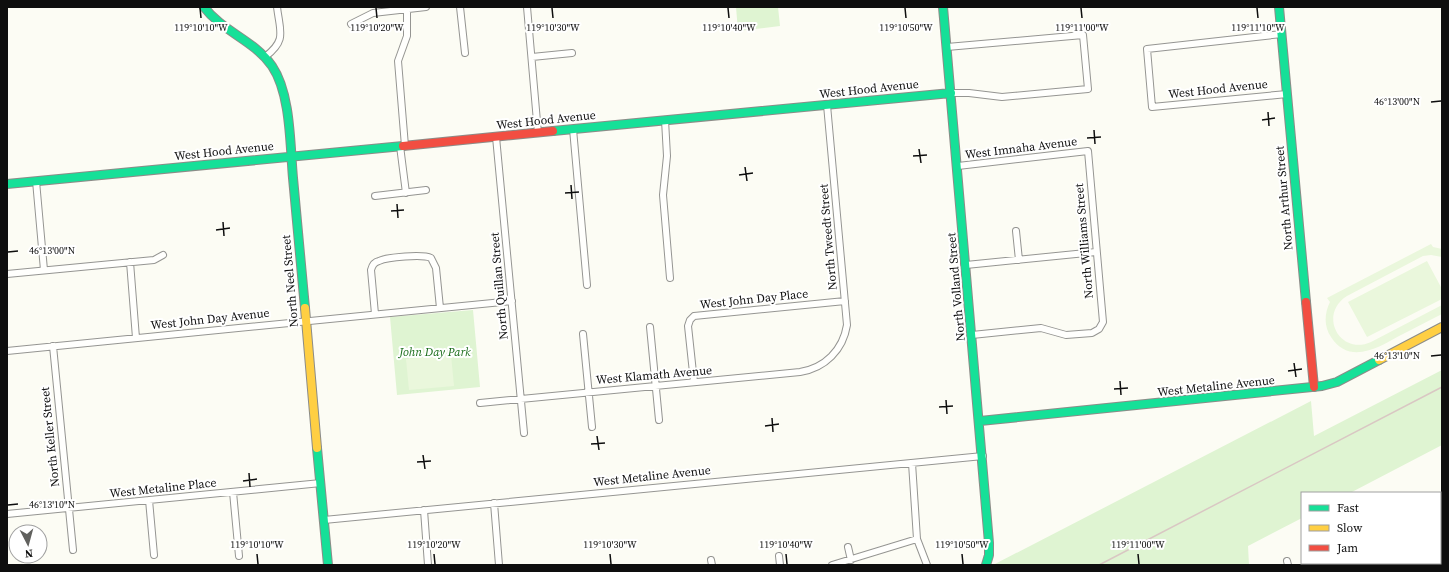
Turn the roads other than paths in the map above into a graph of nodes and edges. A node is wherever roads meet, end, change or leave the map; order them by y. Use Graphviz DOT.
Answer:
graph roads {
  1 [pos="204,7"];
  2 [pos="277,7"];
  3 [pos="426,7"];
  4 [pos="460,7"];
  5 [pos="527,7"];
  6 [pos="943,7"];
  7 [pos="1279,7"];
  8 [pos="407,9"];
  9 [pos="351,24"];
  10 [pos="1282,34"];
  11 [pos="947,47"];
  12 [pos="465,53"];
  13 [pos="572,53"];
  14 [pos="265,57"];
  15 [pos="532,57"];
  16 [pos="951,93"];
  17 [pos="1287,94"];
  18 [pos="827,105"];
  19 [pos="665,120"];
  20 [pos="573,129"];
  21 [pos="538,133"];
  22 [pos="496,137"];
  23 [pos="403,146"];
  24 [pos="1088,151"];
  25 [pos="291,157"];
  26 [pos="958,166"];
  27 [pos="36,181"];
  28 [pos="7,184"];
  29 [pos="426,190"];
  30 [pos="406,193"];
  31 [pos="375,196"];
  32 [pos="1016,231"];
  33 [pos="1096,252"];
  34 [pos="163,255"];
  35 [pos="1019,260"];
  36 [pos="130,262"];
  37 [pos="966,265"];
  38 [pos="44,270"];
  39 [pos="7,274"];
  40 [pos="670,278"];
  41 [pos="587,285"];
  42 [pos="512,301"];
  43 [pos="845,301"];
  44 [pos="440,308"];
  45 [pos="375,314"];
  46 [pos="306,321"];
  47 [pos="650,327"];
  48 [pos="1442,327"];
  49 [pos="583,334"];
  50 [pos="972,335"];
  51 [pos="136,338"];
  52 [pos="53,346"];
  53 [pos="7,350"];
  54 [pos="827,362"];
  55 [pos="694,382"];
  56 [pos="656,386"];
  57 [pos="1314,387"];
  58 [pos="589,392"];
  59 [pos="521,399"];
  60 [pos="480,403"];
  61 [pos="659,420"];
  62 [pos="980,421"];
  63 [pos="592,427"];
  64 [pos="524,433"];
  65 [pos="983,456"];
  66 [pos="912,463"];
  67 [pos="321,483"];
  68 [pos="233,492"];
  69 [pos="149,500"];
  70 [pos="494,503"];
  71 [pos="68,508"];
  72 [pos="424,510"];
  73 [pos="7,514"];
  74 [pos="324,520"];
  75 [pos="917,539"];
  76 [pos="848,547"];
  77 [pos="73,550"];
  78 [pos="154,555"];
  79 [pos="239,556"];
  80 [pos="779,556"];
  81 [pos="851,560"];
  82 [pos="328,565"];
  83 [pos="428,565"];
  84 [pos="499,565"];
  85 [pos="780,565"];
  86 [pos="832,565"];
  87 [pos="927,565"];
  88 [pos="986,565"];
  1 -- 14 [label="street, North Neel Street"];
  2 -- 14 [label="street"];
  3 -- 8 [label="street"];
  4 -- 12 [label="street"];
  5 -- 15 [label="street"];
  6 -- 11 [label="street, North Volland Street"];
  7 -- 10 [label="street, North Arthur Street"];
  8 -- 9 [label="street"];
  8 -- 23 [label="street"];
  10 -- 17 [label="street, North Arthur Street"];
  10 -- 17 [label="street, West Hood Avenue"];
  11 -- 16 [label="street, North Volland Street"];
  11 -- 16 [label="street, West Hood Avenue"];
  13 -- 15 [label="street"];
  14 -- 25 [label="street, North Neel Street"];
  15 -- 21 [label="street"];
  16 -- 18 [label="street, West Hood Avenue"];
  16 -- 26 [label="street, North Volland Street"];
  17 -- 57 [label="street, North Arthur Street"];
  18 -- 19 [label="street, West Hood Avenue"];
  18 -- 43 [label="street, North Tweedt Street"];
  19 -- 20 [label="street, West Hood Avenue"];
  19 -- 40 [label="street"];
  20 -- 21 [label="street, West Hood Avenue"];
  20 -- 41 [label="street"];
  21 -- 22 [label="street, West Hood Avenue"];
  22 -- 23 [label="street, West Hood Avenue"];
  22 -- 42 [label="street, North Quillan Street"];
  23 -- 25 [label="street, West Hood Avenue"];
  23 -- 30 [label="street"];
  24 -- 26 [label="street, West Imnaha Avenue"];
  24 -- 33 [label="street, North Williams Street"];
  25 -- 27 [label="street, West Hood Avenue"];
  25 -- 46 [label="street, North Neel Street"];
  26 -- 37 [label="street, North Volland Street"];
  27 -- 28 [label="street, West Hood Avenue"];
  27 -- 38 [label="street"];
  29 -- 30 [label="street"];
  30 -- 31 [label="street"];
  32 -- 35 [label="street"];
  33 -- 35 [label="street"];
  33 -- 50 [label="street, North Williams Street"];
  34 -- 36 [label="street"];
  35 -- 37 [label="street"];
  36 -- 38 [label="street"];
  36 -- 51 [label="street"];
  37 -- 50 [label="street, North Volland Street"];
  38 -- 39 [label="street"];
  42 -- 44 [label="street, West John Day Avenue"];
  42 -- 59 [label="street, North Quillan Street"];
  43 -- 54 [label="street, North Tweedt Street"];
  43 -- 55 [label="street, West John Day Place"];
  44 -- 45 [label="street, West John Day Avenue"];
  44 -- 45 [label="street"];
  45 -- 46 [label="street, West John Day Avenue"];
  46 -- 51 [label="street, West John Day Avenue"];
  46 -- 67 [label="street, North Neel Street"];
  47 -- 56 [label="street"];
  48 -- 57 [label="street, West Metaline Avenue"];
  49 -- 58 [label="street"];
  50 -- 62 [label="street, North Volland Street"];
  51 -- 52 [label="street, West John Day Avenue"];
  52 -- 53 [label="street, West John Day Avenue"];
  52 -- 71 [label="street, North Keller Street"];
  54 -- 55 [label="street, West Klamath Avenue"];
  55 -- 56 [label="street, West Klamath Avenue"];
  56 -- 58 [label="street, West Klamath Avenue"];
  56 -- 61 [label="street"];
  57 -- 62 [label="street, West Metaline Avenue"];
  58 -- 59 [label="street, West Klamath Avenue"];
  58 -- 63 [label="street"];
  59 -- 60 [label="street, West Klamath Avenue"];
  59 -- 64 [label="street, North Quillan Street"];
  62 -- 65 [label="street, North Volland Street"];
  65 -- 66 [label="street, West Metaline Avenue"];
  65 -- 88 [label="street, North Volland Street"];
  66 -- 70 [label="street, West Metaline Avenue"];
  66 -- 75 [label="street"];
  67 -- 68 [label="street, West Metaline Place"];
  67 -- 74 [label="street, North Neel Street"];
  68 -- 69 [label="street, West Metaline Place"];
  68 -- 79 [label="street"];
  69 -- 71 [label="street, West Metaline Place"];
  69 -- 78 [label="street"];
  70 -- 72 [label="street, West Metaline Avenue"];
  70 -- 84 [label="street"];
  71 -- 73 [label="street, West Metaline Place"];
  71 -- 77 [label="street, North Keller Street"];
  72 -- 74 [label="street, West Metaline Avenue"];
  72 -- 83 [label="street"];
  74 -- 82 [label="street, North Neel Street"];
  75 -- 81 [label="street"];
  75 -- 87 [label="street"];
  76 -- 81 [label="street"];
  80 -- 85 [label="street"];
  81 -- 86 [label="street"];
}
